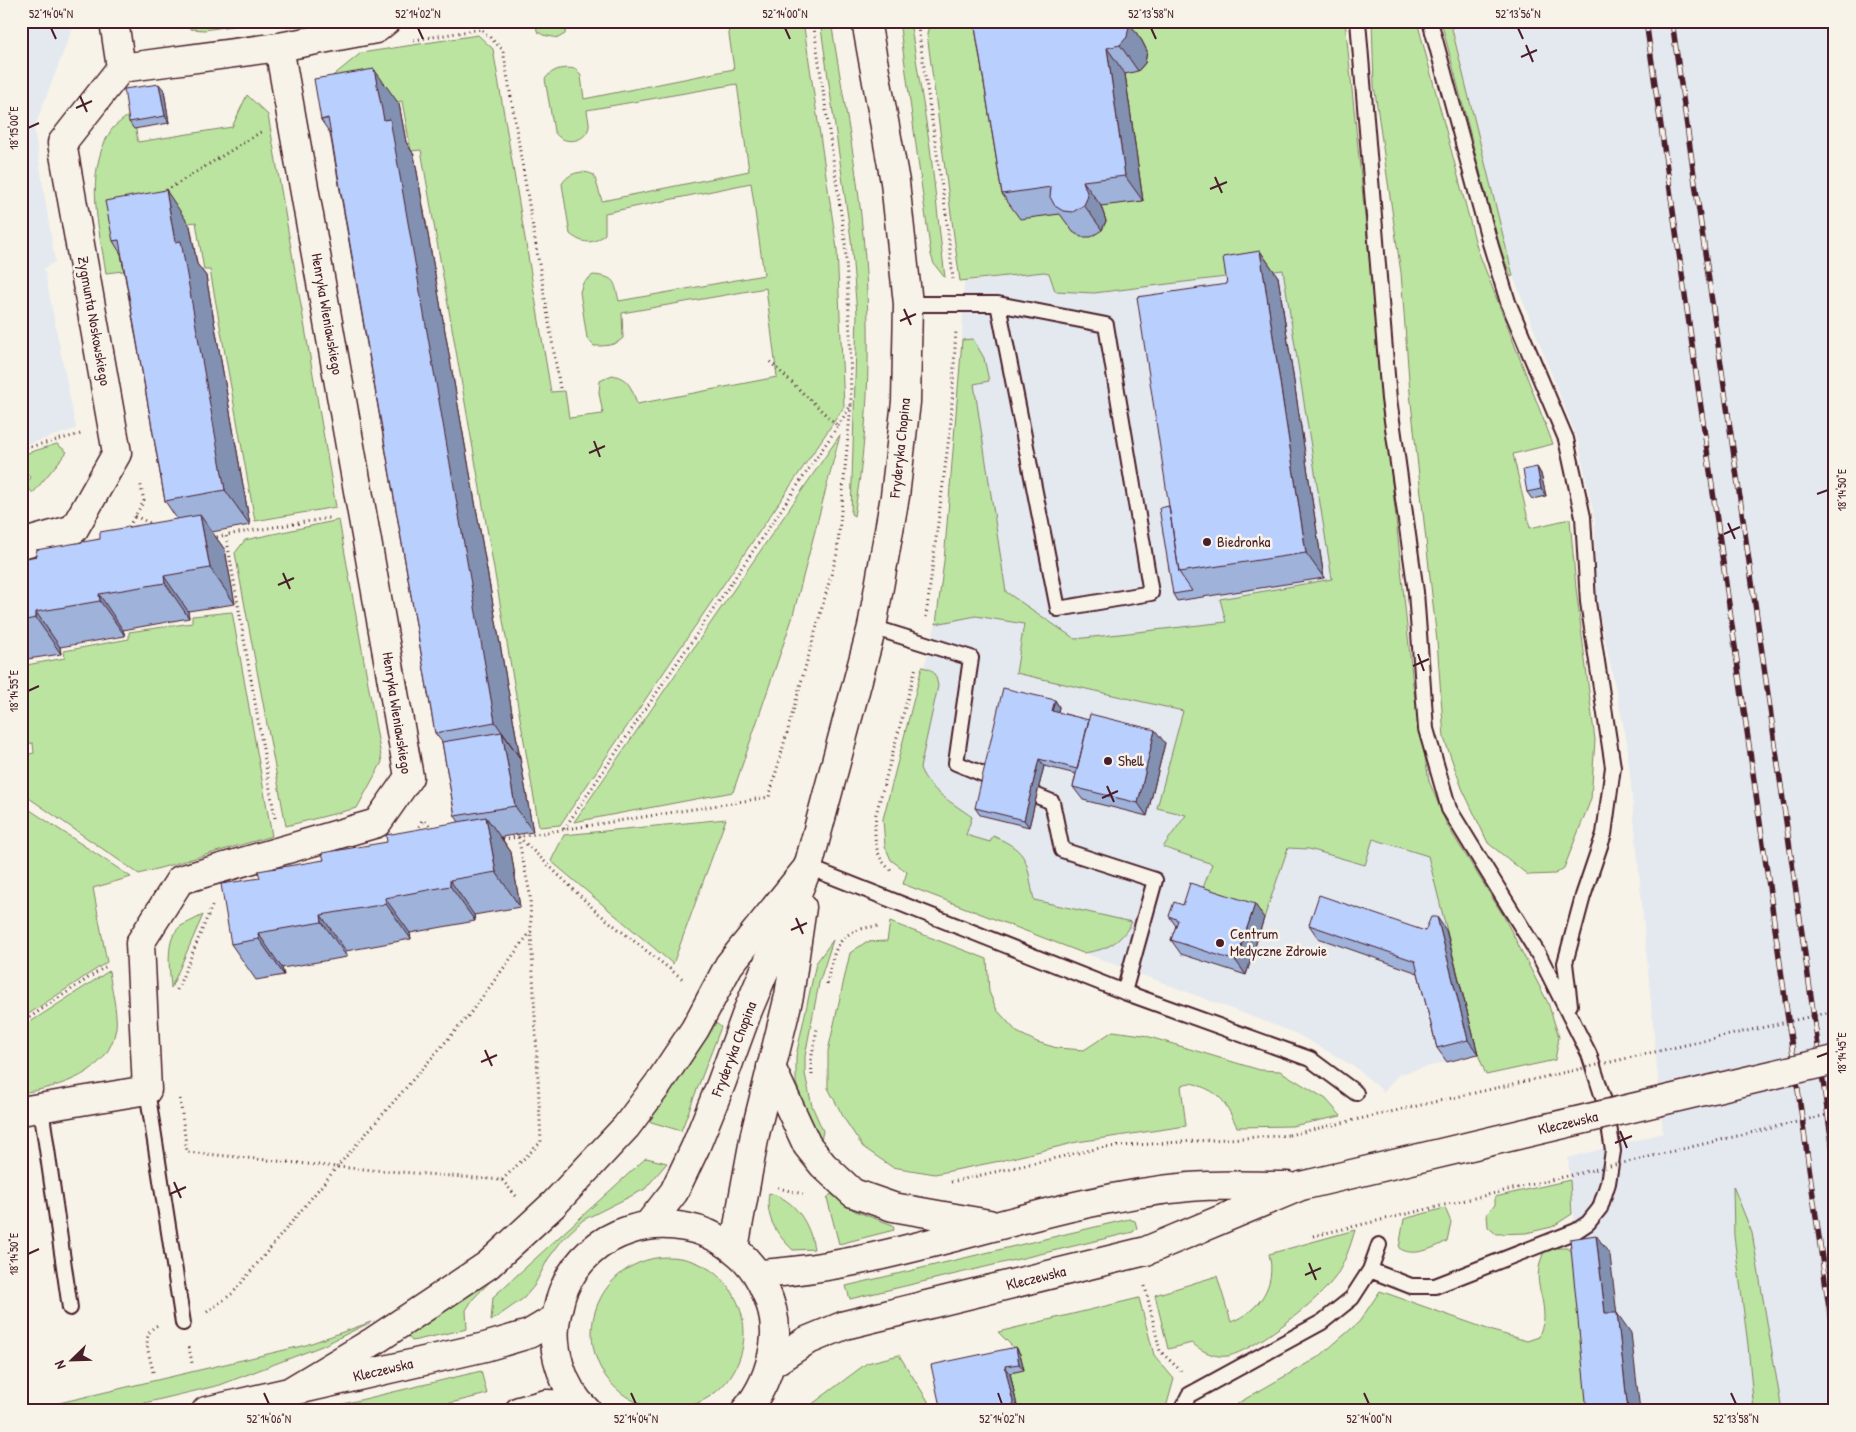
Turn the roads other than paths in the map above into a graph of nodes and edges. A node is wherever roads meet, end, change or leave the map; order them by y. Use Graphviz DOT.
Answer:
graph roads {
  1 [pos="114,21"];
  2 [pos="386,21"];
  3 [pos="866,21"];
  4 [pos="1358,21"];
  5 [pos="1430,21"];
  6 [pos="279,46"];
  7 [pos="121,68"];
  8 [pos="908,304"];
  9 [pos="998,304"];
  10 [pos="21,544"];
  11 [pos="872,627"];
  12 [pos="808,867"];
  13 [pos="1124,992"];
  14 [pos="1580,1037"];
  15 [pos="1835,1060"];
  16 [pos="771,1068"];
  17 [pos="148,1090"];
  18 [pos="1356,1093"];
  19 [pos="31,1110"];
  20 [pos="1301,1186"];
  21 [pos="648,1225"];
  22 [pos="998,1225"];
  23 [pos="1379,1245"];
  24 [pos="734,1248"];
  25 [pos="1370,1270"];
  26 [pos="758,1274"];
  27 [pos="70,1308"];
  28 [pos="182,1318"];
  29 [pos="556,1318"];
  30 [pos="771,1364"];
  31 [pos="289,1392"];
  32 [pos="584,1408"];
  33 [pos="206,1411"];
  34 [pos="518,1411"];
  35 [pos="745,1411"];
  36 [pos="1181,1411"];
  1 -- 7 [label="street"];
  2 -- 6 [label="street"];
  3 -- 8 [label="street, Fryderyka Chopina"];
  4 -- 14 [label="lane"];
  5 -- 14 [label="lane"];
  6 -- 7 [label="street"];
  6 -- 17 [label="street, Henryka Wieniawskiego"];
  7 -- 10 [label="street, Zygmunta Noskowskiego"];
  8 -- 9 [label="lane"];
  8 -- 11 [label="street, Fryderyka Chopina"];
  9 -- 9 [label="lane"];
  11 -- 12 [label="street, Fryderyka Chopina"];
  11 -- 13 [label="lane"];
  12 -- 13 [label="lane"];
  12 -- 16 [label="street, Fryderyka Chopina"];
  12 -- 21 [label="street, Fryderyka Chopina"];
  12 -- 31 [label="street"];
  13 -- 18 [label="lane"];
  14 -- 25 [label="lane"];
  15 -- 20 [label="street, Kleczewska, bridge"];
  16 -- 22 [label="street"];
  16 -- 24 [label="street, Fryderyka Chopina"];
  17 -- 19 [label="street"];
  17 -- 28 [label="lane"];
  19 -- 27 [label="lane"];
  20 -- 22 [label="street, Kleczewska"];
  20 -- 30 [label="street, Kleczewska"];
  21 -- 24 [label="street"];
  21 -- 29 [label="street"];
  22 -- 26 [label="street, Kleczewska"];
  23 -- 25 [label="lane"];
  24 -- 26 [label="street"];
  25 -- 36 [label="lane"];
  26 -- 30 [label="street"];
  29 -- 31 [label="street, Kleczewska"];
  29 -- 32 [label="street"];
  30 -- 35 [label="street"];
  31 -- 33 [label="street, Kleczewska"];
  32 -- 34 [label="street"];
}
